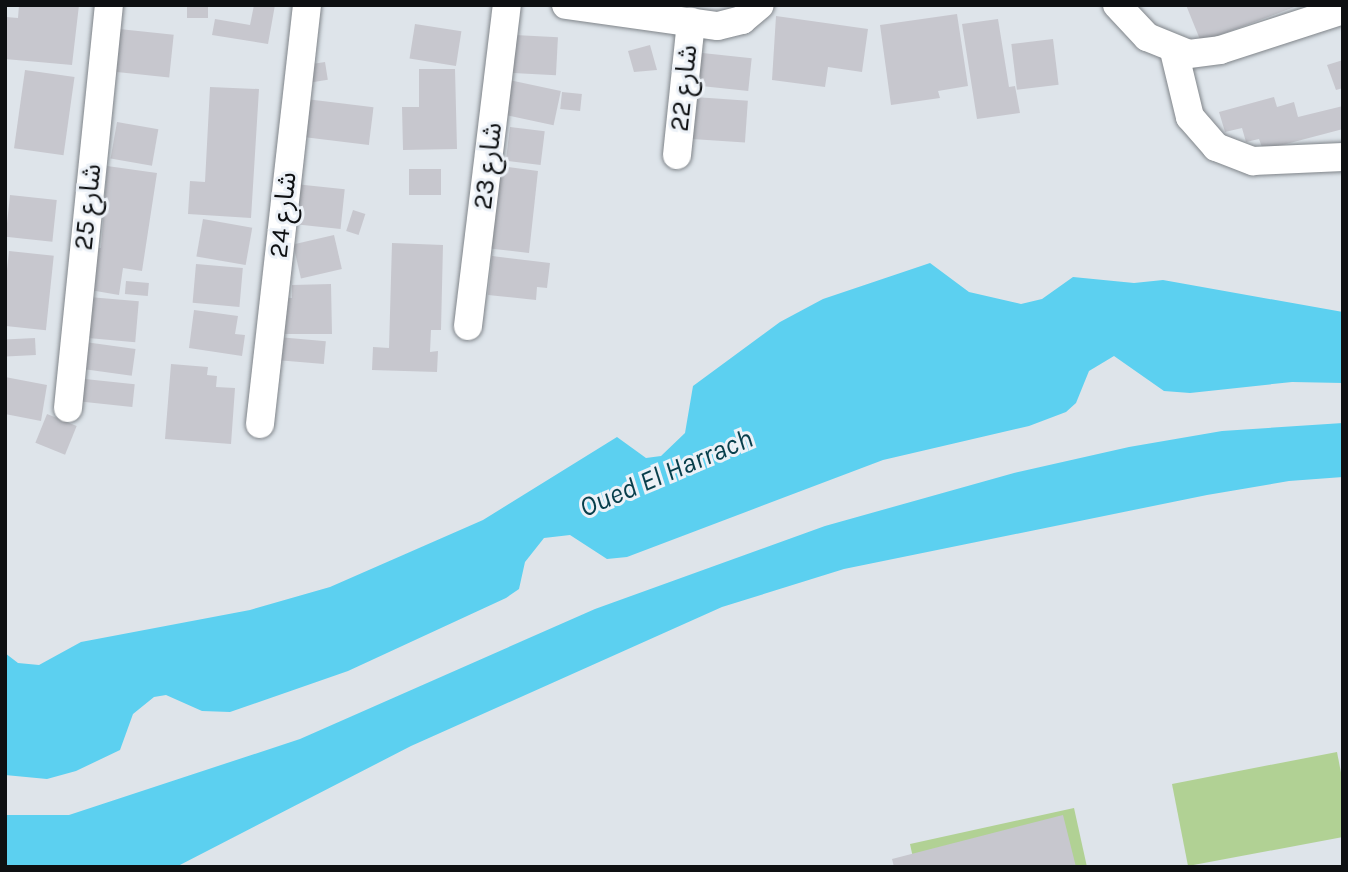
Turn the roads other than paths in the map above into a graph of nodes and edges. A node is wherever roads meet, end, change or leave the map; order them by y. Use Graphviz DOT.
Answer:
graph roads {
  1 [pos="108,5"];
  2 [pos="307,5"];
  3 [pos="507,5"];
  4 [pos="566,5"];
  5 [pos="760,5"];
  6 [pos="1117,5"];
  7 [pos="1343,10"];
  8 [pos="691,22"];
  9 [pos="1174,51"];
  10 [pos="677,155"];
  11 [pos="1343,157"];
  12 [pos="468,326"];
  13 [pos="68,408"];
  14 [pos="260,425"];
  1 -- 13 [label="street, شارع 25"];
  2 -- 14 [label="street, شارع 24"];
  3 -- 12 [label="street, شارع 23"];
  4 -- 8 [label="street"];
  5 -- 8 [label="street"];
  6 -- 9 [label="street"];
  7 -- 9 [label="street"];
  8 -- 10 [label="street, شارع 22"];
  9 -- 11 [label="street"];
}
